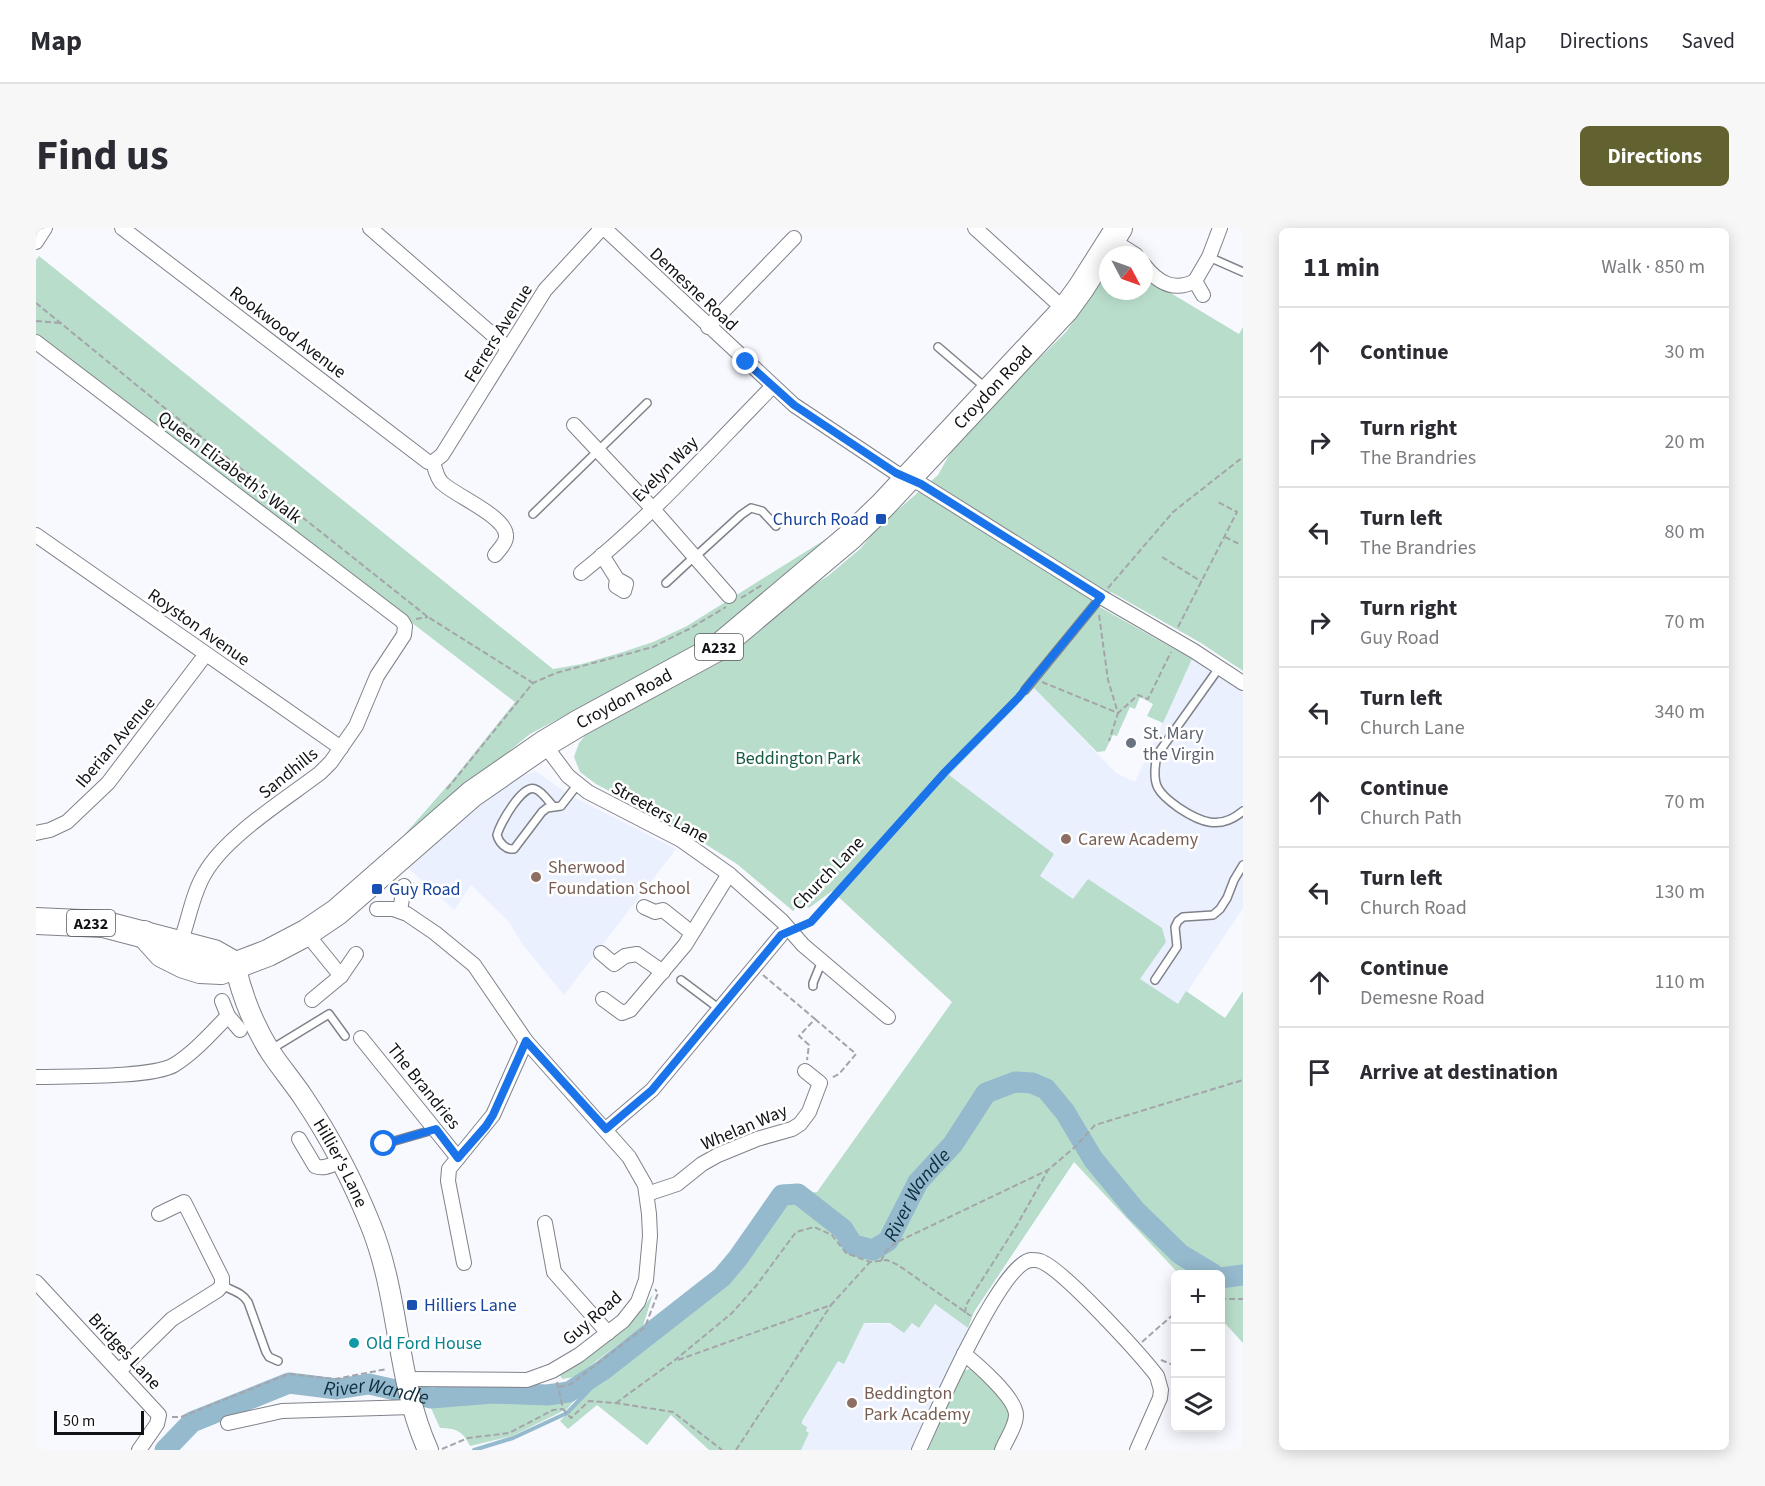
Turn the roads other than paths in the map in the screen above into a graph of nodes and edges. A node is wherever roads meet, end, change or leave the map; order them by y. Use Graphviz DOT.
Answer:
graph roads {
  1 [pos="45,228"];
  2 [pos="122,228"];
  3 [pos="370,228"];
  4 [pos="603,228"];
  5 [pos="975,228"];
  6 [pos="1220,228"];
  7 [pos="1116,234"];
  8 [pos="794,238"];
  9 [pos="36,242"];
  10 [pos="1127,246"];
  11 [pos="1209,257"];
  12 [pos="1243,272"];
  13 [pos="1153,274"];
  14 [pos="1195,281"];
  15 [pos="1203,295"];
  16 [pos="1065,310"];
  17 [pos="708,327"];
  18 [pos="36,342"];
  19 [pos="938,347"];
  20 [pos="508,348"];
  21 [pos="772,387"];
  22 [pos="990,391"];
  23 [pos="647,403"];
  24 [pos="574,425"];
  25 [pos="598,450"];
  26 [pos="433,462"];
  27 [pos="909,477"];
  28 [pos="652,508"];
  29 [pos="533,514"];
  30 [pos="776,526"];
  31 [pos="36,535"];
  32 [pos="495,555"];
  33 [pos="603,555"];
  34 [pos="695,557"];
  35 [pos="581,573"];
  36 [pos="617,579"];
  37 [pos="666,583"];
  38 [pos="729,596"];
  39 [pos="1101,597"];
  40 [pos="402,621"];
  41 [pos="206,654"];
  42 [pos="1219,668"];
  43 [pos="1243,684"];
  44 [pos="1025,690"];
  45 [pos="544,744"];
  46 [pos="341,748"];
  47 [pos="578,784"];
  48 [pos="553,806"];
  49 [pos="1241,815"];
  50 [pos="36,832"];
  51 [pos="1243,865"];
  52 [pos="729,874"];
  53 [pos="404,886"];
  54 [pos="644,907"];
  55 [pos="377,909"];
  56 [pos="400,911"];
  57 [pos="36,921"];
  58 [pos="786,932"];
  59 [pos="306,933"];
  60 [pos="692,933"];
  61 [pos="144,934"];
  62 [pos="180,943"];
  63 [pos="601,953"];
  64 [pos="356,954"];
  65 [pos="822,961"];
  66 [pos="234,965"];
  67 [pos="663,972"];
  68 [pos="340,976"];
  69 [pos="681,980"];
  70 [pos="1155,980"];
  71 [pos="813,986"];
  72 [pos="603,999"];
  73 [pos="312,1000"];
  74 [pos="222,1001"];
  75 [pos="721,1010"];
  76 [pos="228,1016"];
  77 [pos="888,1017"];
  78 [pos="240,1030"];
  79 [pos="345,1036"];
  80 [pos="361,1038"];
  81 [pos="526,1041"];
  82 [pos="270,1050"];
  83 [pos="805,1071"];
  84 [pos="36,1077"];
  85 [pos="436,1129"];
  86 [pos="606,1129"];
  87 [pos="299,1139"];
  88 [pos="384,1144"];
  89 [pos="458,1158"];
  90 [pos="341,1161"];
  91 [pos="647,1194"];
  92 [pos="159,1214"];
  93 [pos="545,1223"];
  94 [pos="464,1263"];
  95 [pos="36,1282"];
  96 [pos="222,1285"];
  97 [pos="608,1333"];
  98 [pos="964,1354"];
  99 [pos="278,1361"];
  100 [pos="119,1371"];
  101 [pos="407,1379"];
  102 [pos="412,1407"];
  103 [pos="228,1423"];
  104 [pos="139,1450"];
  105 [pos="428,1450"];
  106 [pos="919,1450"];
  107 [pos="1002,1450"];
  108 [pos="1137,1450"];
  1 -- 9 [label="street"];
  2 -- 26 [label="street, Rookwood Avenue"];
  3 -- 20 [label="street"];
  4 -- 17 [label="street, Demesne Road"];
  4 -- 20 [label="street, Ferrers Avenue"];
  5 -- 16 [label="street"];
  6 -- 11 [label="street"];
  7 -- 10 [label="street"];
  7 -- 16 [label="highway, Croydon Road / A232"];
  8 -- 17 [label="street"];
  11 -- 12 [label="lane"];
  11 -- 14 [label="street"];
  13 -- 14 [label="street"];
  14 -- 15 [label="street"];
  16 -- 22 [label="highway, Croydon Road / A232"];
  17 -- 21 [label="street, Demesne Road"];
  18 -- 40 [label="street, Queen Elizabeth's Walk"];
  19 -- 22 [label="lane"];
  20 -- 26 [label="street, Ferrers Avenue"];
  21 -- 27 [label="street, Demesne Road"];
  21 -- 28 [label="street, Evelyn Way"];
  22 -- 27 [label="highway, Croydon Road / A232"];
  23 -- 25 [label="lane"];
  24 -- 25 [label="street"];
  25 -- 28 [label="street"];
  25 -- 29 [label="lane"];
  26 -- 32 [label="street"];
  27 -- 39 [label="street"];
  27 -- 45 [label="highway, Croydon Road / A232"];
  28 -- 33 [label="street, Evelyn Way"];
  28 -- 34 [label="street"];
  30 -- 34 [label="lane"];
  31 -- 41 [label="street, Royston Avenue"];
  33 -- 35 [label="street, Evelyn Way"];
  33 -- 36 [label="street"];
  34 -- 37 [label="lane"];
  34 -- 38 [label="street"];
  39 -- 42 [label="street"];
  39 -- 44 [label="lane"];
  40 -- 46 [label="street, Sandhills"];
  41 -- 46 [label="street, Royston Avenue"];
  41 -- 50 [label="street, Iberian Avenue"];
  42 -- 43 [label="street"];
  42 -- 49 [label="lane"];
  45 -- 47 [label="street, Streeters Lane"];
  45 -- 59 [label="highway, Croydon Road / A232"];
  46 -- 62 [label="street, Sandhills"];
  47 -- 48 [label="lane"];
  47 -- 52 [label="street, Streeters Lane"];
  48 -- 48 [label="lane"];
  51 -- 70 [label="lane"];
  52 -- 58 [label="street, Streeters Lane"];
  52 -- 60 [label="street"];
  53 -- 56 [label="street"];
  54 -- 60 [label="street"];
  55 -- 56 [label="street, Guy Road"];
  56 -- 81 [label="street, Guy Road"];
  57 -- 61 [label="highway, A232"];
  58 -- 65 [label="street, Streeters Lane"];
  58 -- 75 [label="street"];
  59 -- 66 [label="highway, Croydon Road / A232"];
  59 -- 68 [label="street"];
  60 -- 67 [label="street"];
  61 -- 62 [label="highway, A232"];
  61 -- 66 [label="highway, Croydon Road / A232"];
  62 -- 66 [label="highway, A232"];
  63 -- 67 [label="street"];
  64 -- 68 [label="street"];
  65 -- 71 [label="lane"];
  65 -- 77 [label="street, Streeters Lane"];
  66 -- 82 [label="main road, Hillier's Lane"];
  67 -- 72 [label="street"];
  68 -- 73 [label="street"];
  69 -- 75 [label="lane"];
  74 -- 76 [label="street"];
  75 -- 86 [label="street"];
  76 -- 78 [label="street"];
  76 -- 84 [label="street"];
  79 -- 82 [label="lane"];
  80 -- 85 [label="street, The Brandries"];
  81 -- 86 [label="street, Guy Road"];
  81 -- 89 [label="street, The Brandries"];
  82 -- 90 [label="main road, Hillier's Lane"];
  83 -- 91 [label="street, Whelan Way"];
  85 -- 88 [label="lane"];
  85 -- 89 [label="street, The Brandries"];
  86 -- 91 [label="street, Guy Road"];
  87 -- 90 [label="street"];
  89 -- 94 [label="street, The Brandries"];
  90 -- 101 [label="main road, Hillier's Lane"];
  91 -- 97 [label="street, Guy Road"];
  92 -- 96 [label="street"];
  93 -- 97 [label="street"];
  95 -- 100 [label="street, Bridges Lane"];
  96 -- 99 [label="lane"];
  96 -- 100 [label="street"];
  97 -- 101 [label="street, Guy Road"];
  98 -- 106 [label="street"];
  98 -- 107 [label="street"];
  98 -- 108 [label="street"];
  100 -- 104 [label="street, Bridges Lane"];
  101 -- 102 [label="main road, Hillier's Lane"];
  102 -- 103 [label="street"];
  102 -- 105 [label="main road, Hillier's Lane"];
}
